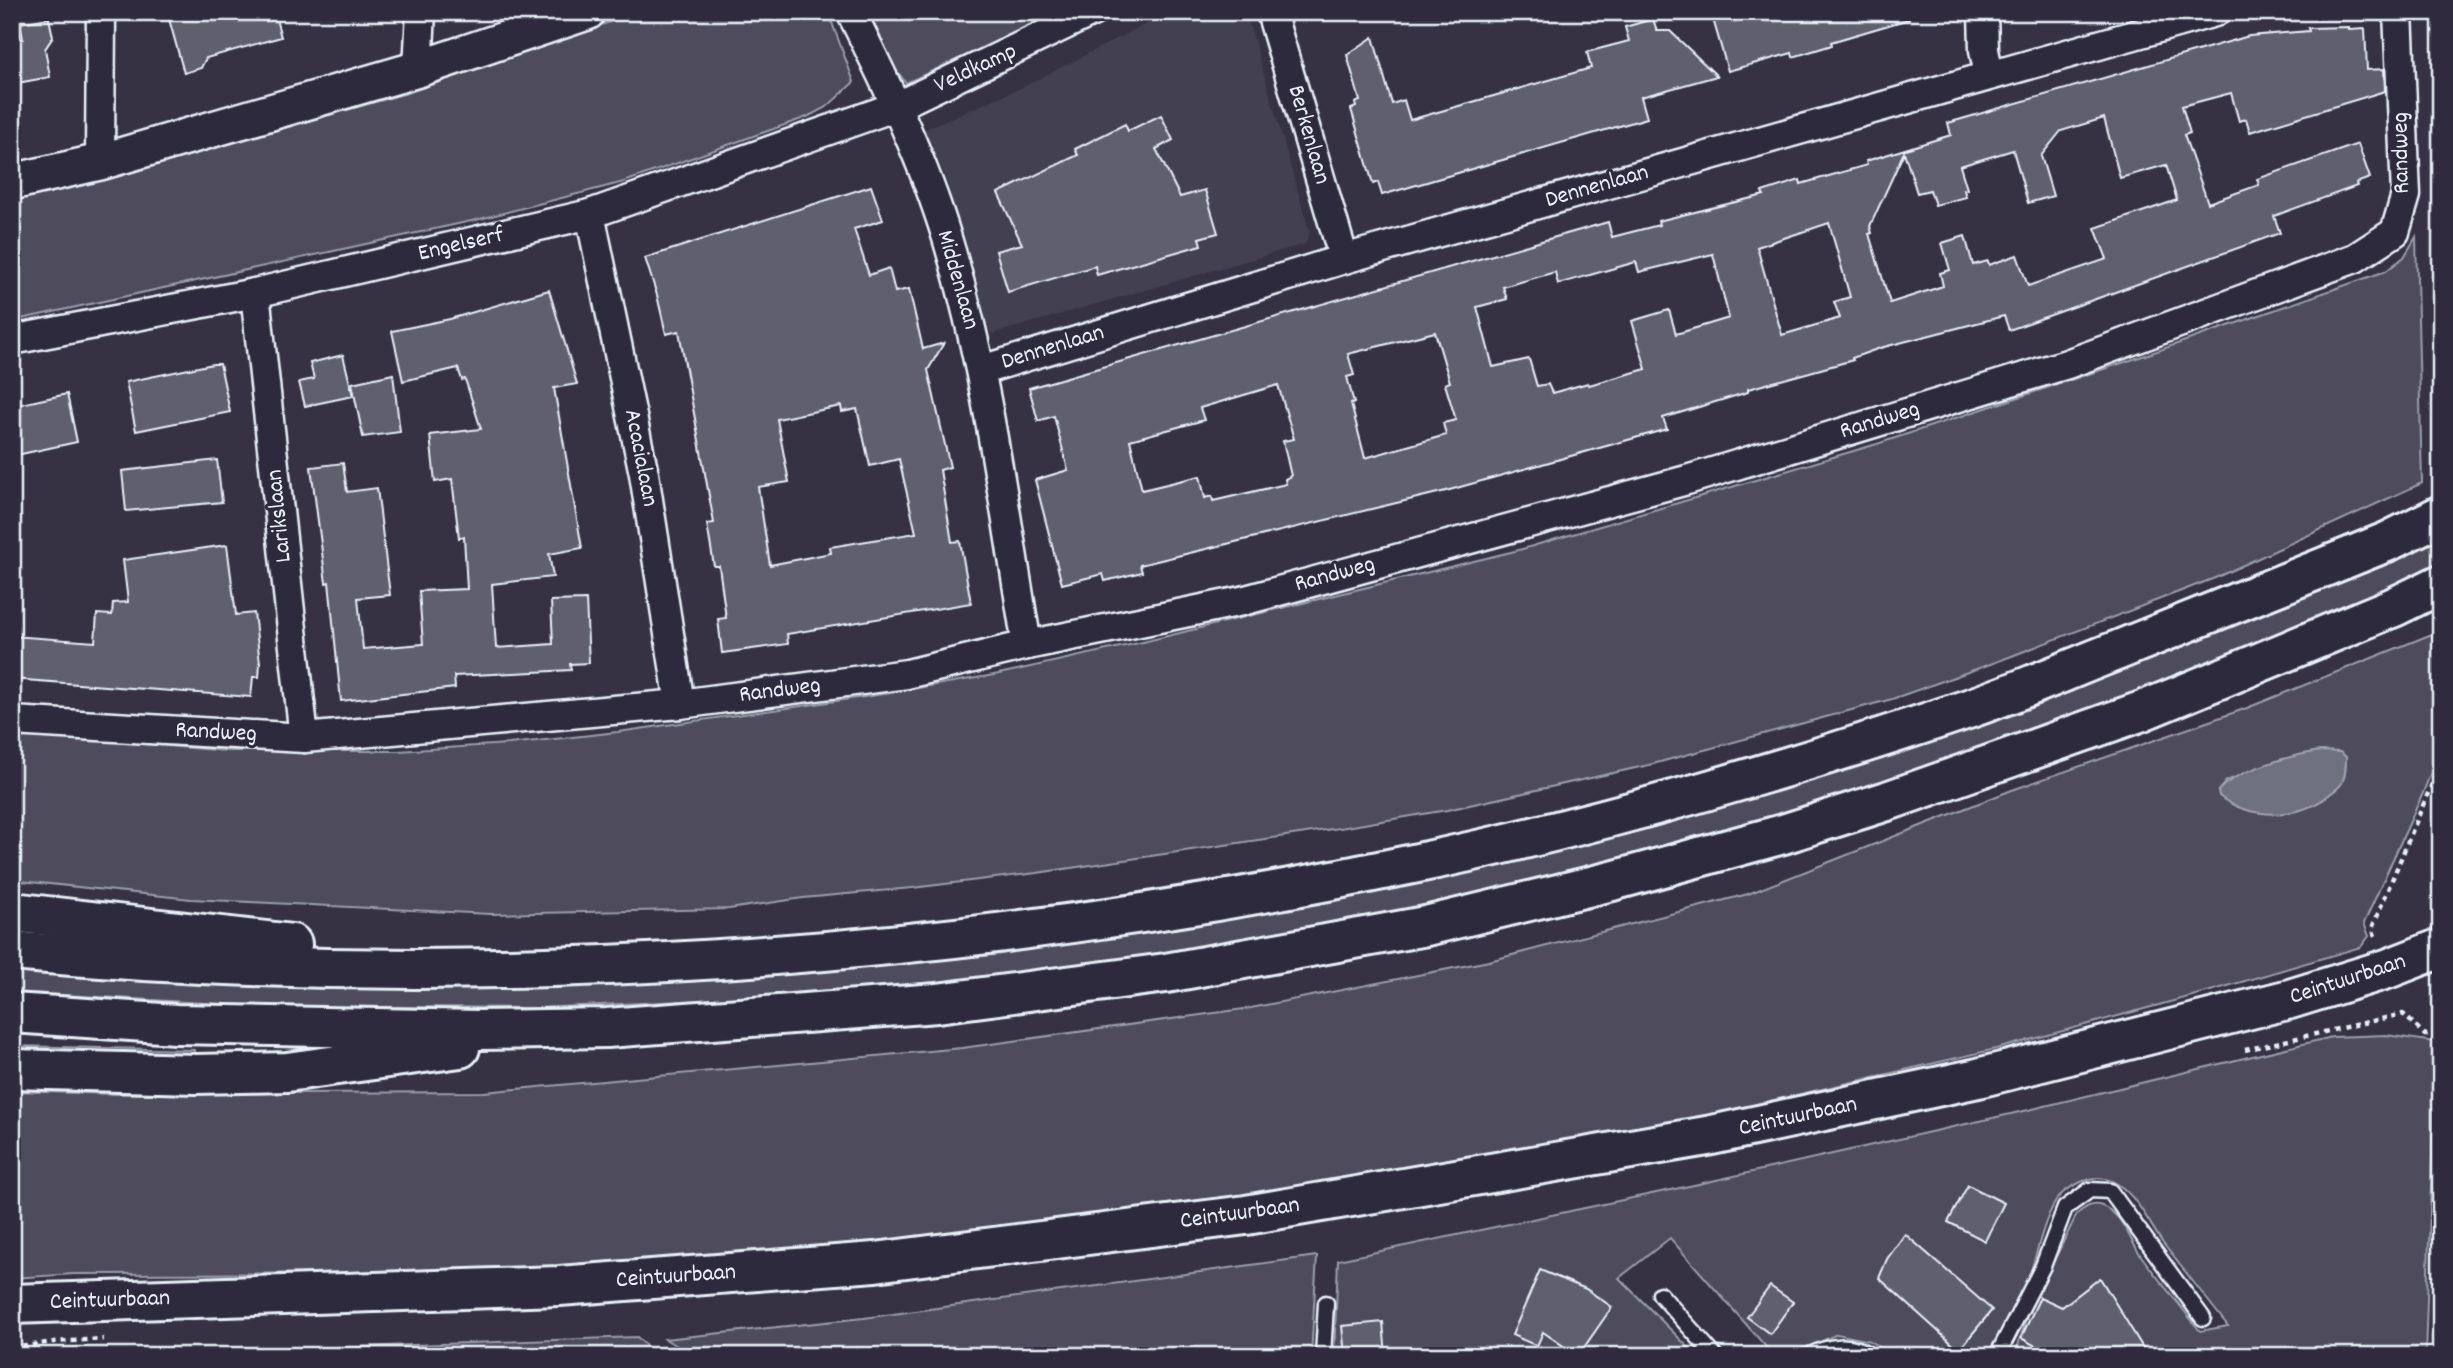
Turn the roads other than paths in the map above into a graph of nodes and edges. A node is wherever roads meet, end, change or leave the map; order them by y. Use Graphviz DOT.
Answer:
graph roads {
  1 [pos="101,12"];
  2 [pos="421,12"];
  3 [pos="587,12"];
  4 [pos="851,12"];
  5 [pos="1092,12"];
  6 [pos="1271,12"];
  7 [pos="1983,12"];
  8 [pos="2214,12"];
  9 [pos="2398,12"];
  10 [pos="418,69"];
  11 [pos="1989,75"];
  12 [pos="897,106"];
  13 [pos="100,162"];
  14 [pos="12,182"];
  15 [pos="590,214"];
  16 [pos="1344,259"];
  17 [pos="255,293"];
  18 [pos="12,340"];
  19 [pos="982,370"];
  20 [pos="2441,516"];
  21 [pos="2441,584"];
  22 [pos="1027,645"];
  23 [pos="680,704"];
  24 [pos="12,721"];
  25 [pos="304,738"];
  26 [pos="12,912"];
  27 [pos="2441,948"];
  28 [pos="12,951"];
  29 [pos="510,969"];
  30 [pos="12,1013"];
  31 [pos="607,1028"];
  32 [pos="12,1069"];
  33 [pos="1660,1294"];
  34 [pos="1326,1303"];
  35 [pos="12,1304"];
  36 [pos="2203,1318"];
  37 [pos="1323,1356"];
  38 [pos="1715,1356"];
  39 [pos="1808,1356"];
  40 [pos="1870,1356"];
  41 [pos="1997,1356"];
  1 -- 13 [label="street"];
  2 -- 10 [label="street"];
  3 -- 10 [label="street"];
  4 -- 12 [label="street, Middenlaan"];
  5 -- 12 [label="street, Veldkamp"];
  6 -- 16 [label="street, Berkenlaan"];
  7 -- 11 [label="street"];
  8 -- 11 [label="street, Dennenlaan"];
  9 -- 22 [label="street, Randweg"];
  10 -- 13 [label="street"];
  11 -- 16 [label="street, Dennenlaan"];
  12 -- 15 [label="street, Engelserf"];
  12 -- 19 [label="street, Middenlaan"];
  13 -- 14 [label="street"];
  15 -- 17 [label="street, Engelserf"];
  15 -- 23 [label="street, Acacialaan"];
  16 -- 19 [label="street, Dennenlaan"];
  17 -- 18 [label="street, Engelserf"];
  17 -- 25 [label="street, Larikslaan"];
  19 -- 22 [label="street, Middenlaan"];
  20 -- 29 [label="main road"];
  21 -- 31 [label="main road"];
  22 -- 23 [label="street, Randweg"];
  23 -- 25 [label="street, Randweg"];
  24 -- 25 [label="street, Randweg"];
  26 -- 29 [label="main road"];
  27 -- 35 [label="main road, Ceintuurbaan"];
  28 -- 29 [label="main road"];
  30 -- 31 [label="main road"];
  31 -- 32 [label="main road"];
  33 -- 38 [label="lane"];
  34 -- 37 [label="lane"];
  36 -- 41 [label="lane"];
  39 -- 40 [label="lane"];
}
